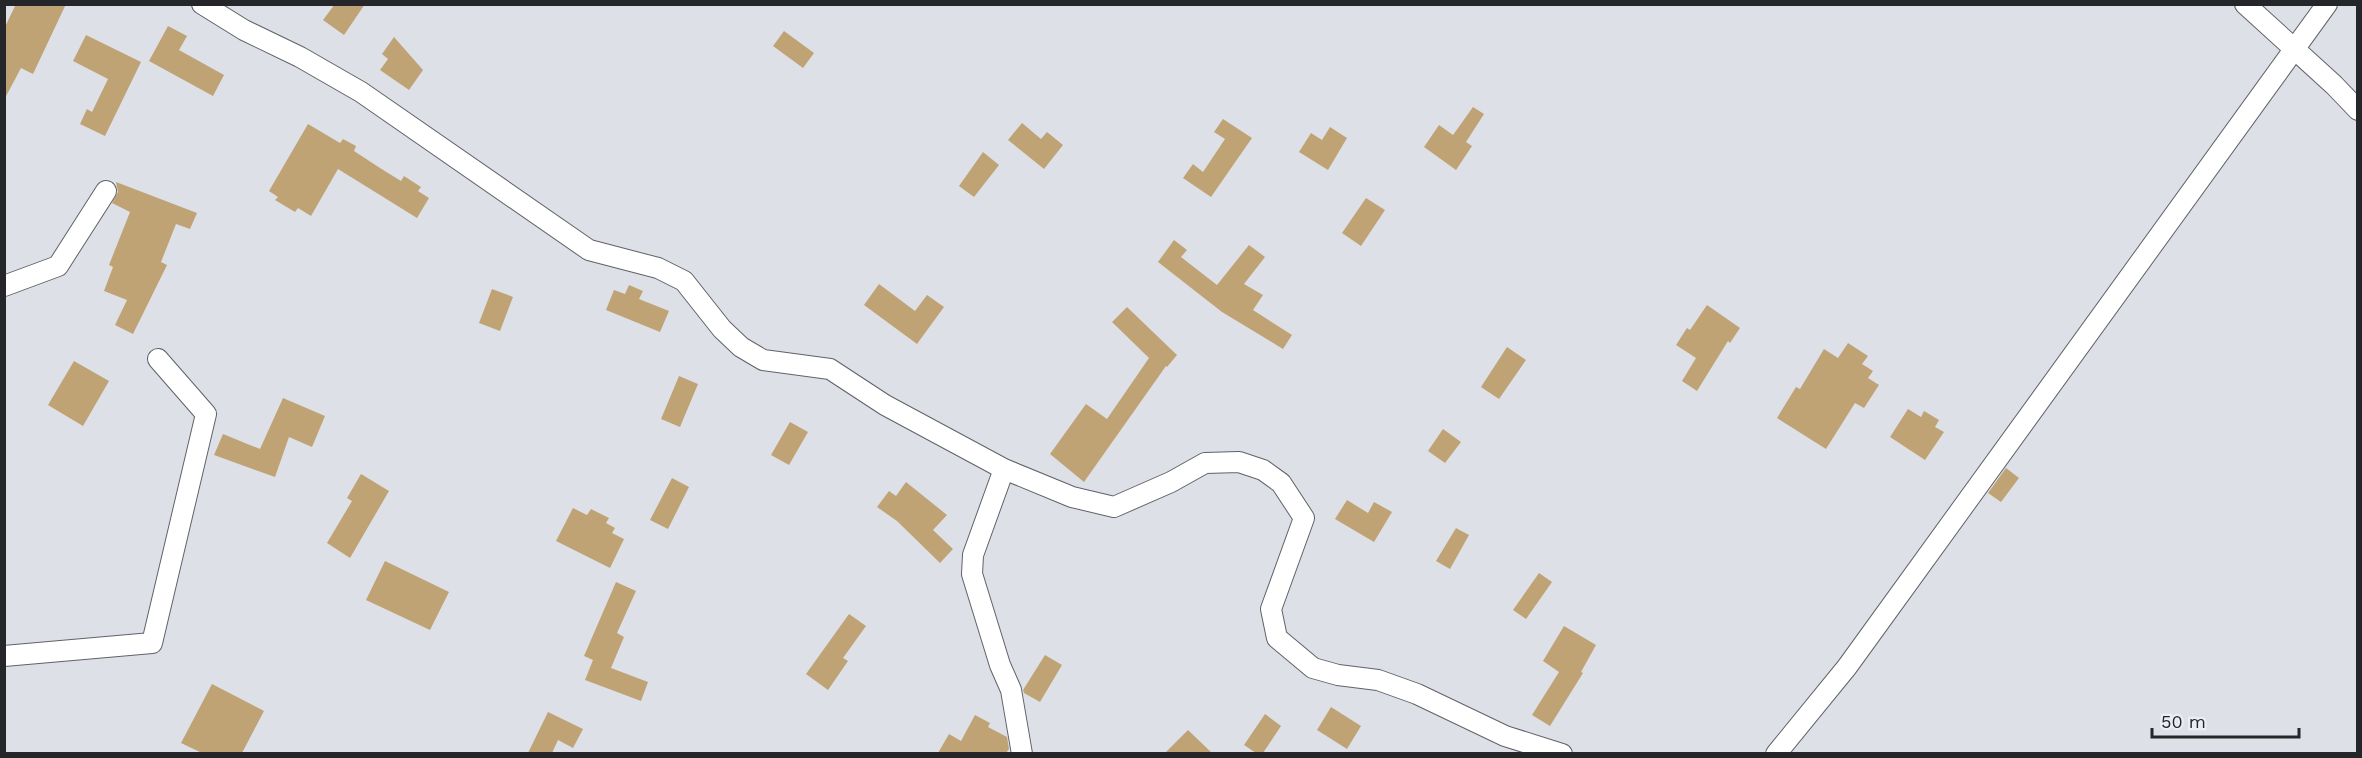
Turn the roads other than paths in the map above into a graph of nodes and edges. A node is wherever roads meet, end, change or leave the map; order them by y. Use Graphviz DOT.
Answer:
graph roads {
  1 [pos="202,4"];
  2 [pos="2245,4"];
  3 [pos="2327,4"];
  4 [pos="2294,48"];
  5 [pos="2358,110"];
  6 [pos="106,191"];
  7 [pos="4,286"];
  8 [pos="158,359"];
  9 [pos="1004,469"];
  10 [pos="4,656"];
  11 [pos="1022,753"];
  12 [pos="1562,753"];
  13 [pos="1776,753"];
  1 -- 9 [label="street"];
  2 -- 4 [label="street"];
  3 -- 4 [label="street"];
  4 -- 5 [label="street"];
  4 -- 13 [label="street"];
  6 -- 7 [label="street"];
  8 -- 10 [label="street"];
  9 -- 11 [label="street"];
  9 -- 12 [label="street"];
}
